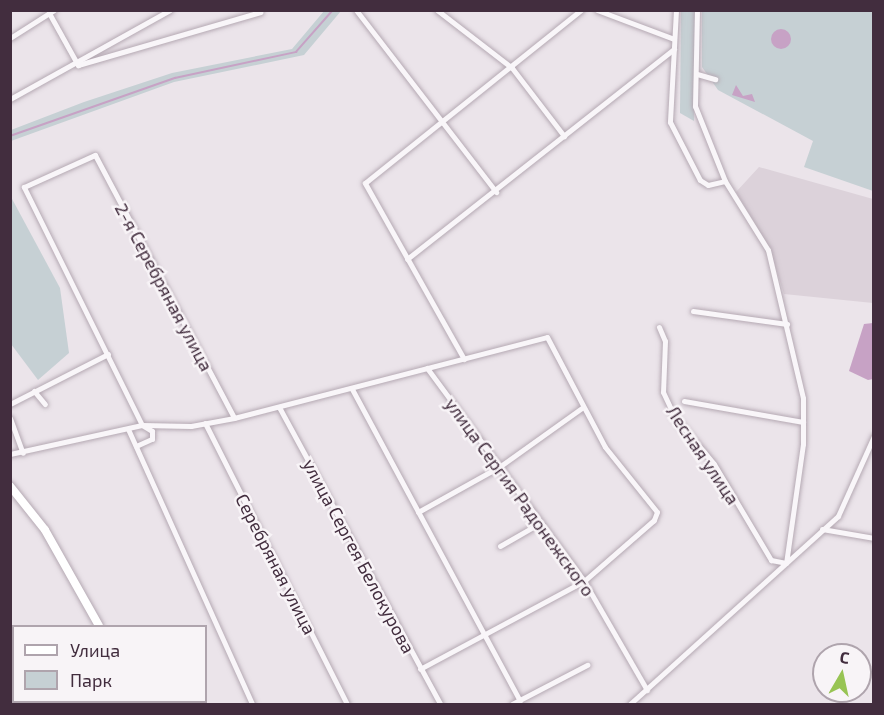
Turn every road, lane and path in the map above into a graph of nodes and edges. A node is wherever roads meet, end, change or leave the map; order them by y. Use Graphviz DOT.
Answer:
graph roads {
  1 [pos="170,10"];
  2 [pos="356,10"];
  3 [pos="437,10"];
  4 [pos="581,10"];
  5 [pos="597,10"];
  6 [pos="676,10"];
  7 [pos="697,10"];
  8 [pos="261,11"];
  9 [pos="51,12"];
  10 [pos="10,38"];
  11 [pos="674,39"];
  12 [pos="674,49"];
  13 [pos="78,66"];
  14 [pos="512,68"];
  15 [pos="697,74"];
  16 [pos="715,79"];
  17 [pos="10,99"];
  18 [pos="443,122"];
  19 [pos="564,136"];
  20 [pos="725,181"];
  21 [pos="496,192"];
  22 [pos="407,259"];
  23 [pos="693,311"];
  24 [pos="787,324"];
  25 [pos="659,327"];
  26 [pos="108,354"];
  27 [pos="464,359"];
  28 [pos="427,369"];
  29 [pos="352,389"];
  30 [pos="34,391"];
  31 [pos="684,401"];
  32 [pos="10,404"];
  33 [pos="45,404"];
  34 [pos="279,407"];
  35 [pos="583,407"];
  36 [pos="10,418"];
  37 [pos="234,418"];
  38 [pos="803,422"];
  39 [pos="205,423"];
  40 [pos="142,425"];
  41 [pos="128,429"];
  42 [pos="873,436"];
  43 [pos="136,446"];
  44 [pos="23,453"];
  45 [pos="10,454"];
  46 [pos="499,468"];
  47 [pos="10,486"];
  48 [pos="418,512"];
  49 [pos="540,523"];
  50 [pos="822,530"];
  51 [pos="873,538"];
  52 [pos="500,546"];
  53 [pos="786,563"];
  54 [pos="584,581"];
  55 [pos="98,625"];
  56 [pos="485,635"];
  57 [pos="587,665"];
  58 [pos="420,669"];
  59 [pos="647,690"];
  60 [pos="520,700"];
  61 [pos="252,705"];
  62 [pos="347,705"];
  63 [pos="440,705"];
  64 [pos="513,705"];
  65 [pos="630,705"];
  1 -- 13 [label="street"];
  2 -- 18 [label="street"];
  3 -- 14 [label="street"];
  4 -- 14 [label="street"];
  5 -- 11 [label="street"];
  6 -- 11 [label="street"];
  7 -- 15 [label="street"];
  8 -- 13 [label="street"];
  9 -- 10 [label="street"];
  9 -- 13 [label="street"];
  11 -- 12 [label="street"];
  12 -- 19 [label="street"];
  12 -- 20 [label="street"];
  13 -- 17 [label="street"];
  14 -- 18 [label="street"];
  14 -- 19 [label="street"];
  15 -- 16 [label="street"];
  15 -- 20 [label="street"];
  18 -- 21 [label="street"];
  18 -- 22 [label="street"];
  19 -- 21 [label="street"];
  20 -- 24 [label="street"];
  21 -- 22 [label="street"];
  22 -- 27 [label="street"];
  23 -- 24 [label="street"];
  24 -- 38 [label="street"];
  25 -- 53 [label="street, Лесная улица"];
  26 -- 30 [label="street"];
  26 -- 37 [label="street, 2-я Серебряная улица"];
  26 -- 40 [label="street"];
  27 -- 28 [label="street"];
  27 -- 35 [label="street"];
  28 -- 29 [label="street"];
  28 -- 46 [label="street, улица Сергия Радонежского"];
  29 -- 34 [label="street"];
  29 -- 48 [label="street"];
  30 -- 32 [label="street"];
  30 -- 33 [label="street"];
  31 -- 38 [label="street"];
  34 -- 37 [label="street"];
  34 -- 58 [label="street, улица Сергея Белокурова"];
  35 -- 46 [label="street"];
  35 -- 54 [label="street"];
  36 -- 44 [label="street"];
  37 -- 39 [label="street"];
  38 -- 53 [label="street"];
  39 -- 40 [label="street"];
  39 -- 62 [label="street, Серебряная улица"];
  40 -- 41 [label="street"];
  40 -- 43 [label="street"];
  41 -- 43 [label="street"];
  41 -- 44 [label="street"];
  42 -- 50 [label="street"];
  43 -- 61 [label="street"];
  44 -- 45 [label="street"];
  46 -- 48 [label="street"];
  46 -- 49 [label="street, улица Сергия Радонежского"];
  47 -- 55 [label="street"];
  48 -- 56 [label="street"];
  49 -- 52 [label="street"];
  49 -- 54 [label="street, улица Сергия Радонежского"];
  50 -- 51 [label="street"];
  50 -- 53 [label="street"];
  53 -- 59 [label="street"];
  54 -- 56 [label="street"];
  54 -- 59 [label="street, улица Сергия Радонежского"];
  56 -- 58 [label="street"];
  56 -- 60 [label="street"];
  57 -- 60 [label="street"];
  58 -- 63 [label="street, улица Сергея Белокурова"];
  59 -- 65 [label="street"];
  60 -- 64 [label="street"];
}
